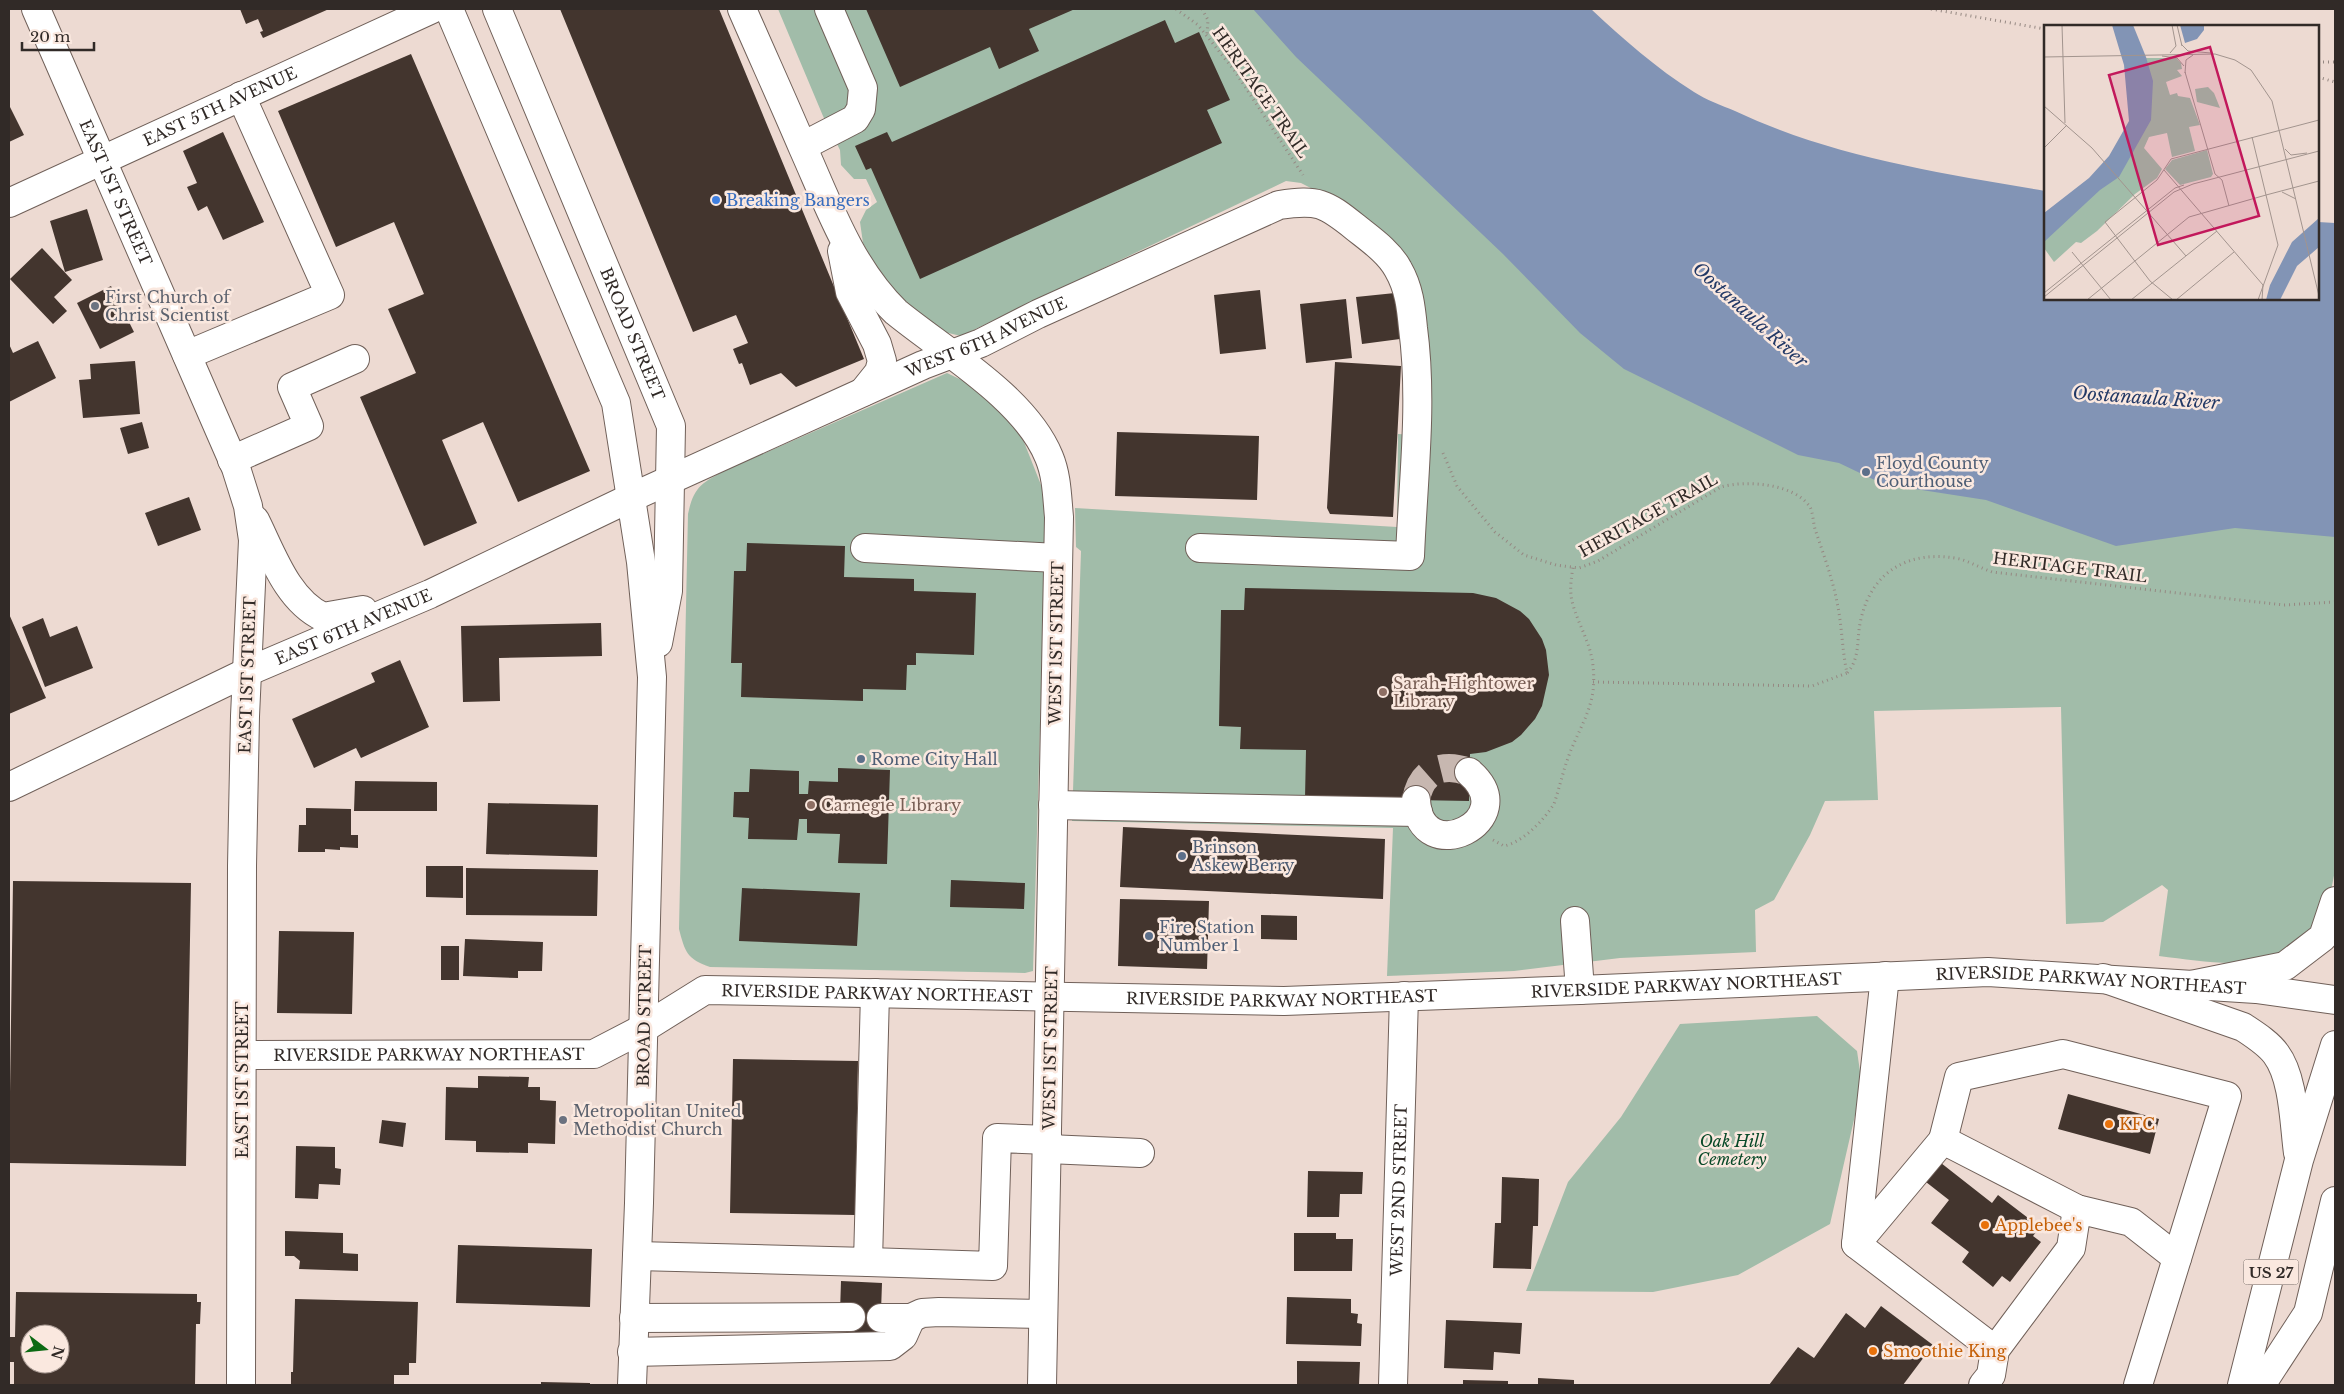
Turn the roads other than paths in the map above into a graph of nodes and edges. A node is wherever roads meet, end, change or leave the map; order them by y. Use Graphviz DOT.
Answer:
graph roads {
  1 [pos="432,9"];
  2 [pos="449,9"];
  3 [pos="497,9"];
  4 [pos="742,9"];
  5 [pos="829,9"];
  6 [pos="44,11"];
  7 [pos="241,96"];
  8 [pos="803,146"];
  9 [pos="102,159"];
  10 [pos="9,203"];
  11 [pos="836,225"];
  12 [pos="187,355"];
  13 [pos="950,355"];
  14 [pos="355,359"];
  15 [pos="863,392"];
  16 [pos="232,460"];
  17 [pos="671,480"];
  18 [pos="630,498"];
  19 [pos="248,506"];
  20 [pos="865,548"];
  21 [pos="1200,548"];
  22 [pos="1057,558"];
  23 [pos="430,594"];
  24 [pos="247,672"];
  25 [pos="652,677"];
  26 [pos="1470,772"];
  27 [pos="9,787"];
  28 [pos="1053,805"];
  29 [pos="2335,901"];
  30 [pos="1575,921"];
  31 [pos="1885,976"];
  32 [pos="2102,978"];
  33 [pos="2191,985"];
  34 [pos="1580,990"];
  35 [pos="875,994"];
  36 [pos="1051,996"];
  37 [pos="1404,996"];
  38 [pos="2335,1000"];
  39 [pos="644,1028"];
  40 [pos="2335,1045"];
  41 [pos="243,1054"];
  42 [pos="1943,1140"];
  43 [pos="1048,1145"];
  44 [pos="1140,1153"];
  45 [pos="2299,1160"];
  46 [pos="2335,1202"];
  47 [pos="2077,1210"];
  48 [pos="1856,1244"];
  49 [pos="637,1256"];
  50 [pos="2177,1258"];
  51 [pos="868,1262"];
  52 [pos="1043,1314"];
  53 [pos="851,1317"];
  54 [pos="634,1318"];
  55 [pos="881,1318"];
  56 [pos="911,1318"];
  57 [pos="1995,1350"];
  58 [pos="632,1352"];
  59 [pos="241,1385"];
  60 [pos="632,1385"];
  61 [pos="1042,1385"];
  62 [pos="1393,1385"];
  63 [pos="1983,1385"];
  64 [pos="2138,1385"];
  65 [pos="2242,1385"];
  66 [pos="2261,1385"];
  1 -- 7 [label="street, EAST 5TH AVENUE"];
  2 -- 18 [label="street, BROAD STREET"];
  3 -- 17 [label="street, BROAD STREET"];
  4 -- 8 [label="street, WEST 1ST STREET"];
  5 -- 8 [label="street"];
  6 -- 9 [label="street, EAST 1ST STREET"];
  7 -- 9 [label="street, EAST 5TH AVENUE"];
  7 -- 12 [label="street"];
  8 -- 11 [label="street, WEST 1ST STREET"];
  9 -- 10 [label="street, EAST 5TH AVENUE"];
  9 -- 12 [label="street, EAST 1ST STREET"];
  11 -- 13 [label="street, WEST 1ST STREET"];
  11 -- 15 [label="street"];
  12 -- 16 [label="street, EAST 1ST STREET"];
  13 -- 15 [label="street, WEST 6TH AVENUE"];
  13 -- 21 [label="street, WEST 6TH AVENUE"];
  13 -- 22 [label="street, WEST 1ST STREET"];
  14 -- 16 [label="street"];
  15 -- 17 [label="street, WEST 6TH AVENUE"];
  16 -- 19 [label="street, EAST 1ST STREET"];
  17 -- 18 [label="street, EAST 6TH AVENUE"];
  17 -- 25 [label="street, BROAD STREET"];
  18 -- 23 [label="street, EAST 6TH AVENUE"];
  18 -- 25 [label="street, BROAD STREET"];
  19 -- 23 [label="street"];
  19 -- 24 [label="street, EAST 1ST STREET"];
  20 -- 22 [label="street"];
  22 -- 28 [label="street, WEST 1ST STREET"];
  23 -- 24 [label="street, EAST 6TH AVENUE"];
  24 -- 27 [label="street, EAST 6TH AVENUE"];
  24 -- 41 [label="street, EAST 1ST STREET"];
  25 -- 39 [label="street, BROAD STREET"];
  26 -- 28 [label="street"];
  28 -- 36 [label="street, WEST 1ST STREET"];
  29 -- 33 [label="street"];
  30 -- 34 [label="street"];
  31 -- 32 [label="street, RIVERSIDE PARKWAY NORTHEAST"];
  31 -- 34 [label="street, RIVERSIDE PARKWAY NORTHEAST"];
  31 -- 48 [label="street"];
  32 -- 33 [label="street, RIVERSIDE PARKWAY NORTHEAST"];
  32 -- 45 [label="street"];
  33 -- 38 [label="street, RIVERSIDE PARKWAY NORTHEAST"];
  34 -- 37 [label="street, RIVERSIDE PARKWAY NORTHEAST"];
  35 -- 36 [label="street, RIVERSIDE PARKWAY NORTHEAST"];
  35 -- 39 [label="street, RIVERSIDE PARKWAY NORTHEAST"];
  35 -- 51 [label="street"];
  36 -- 37 [label="street, RIVERSIDE PARKWAY NORTHEAST"];
  36 -- 43 [label="street, WEST 1ST STREET"];
  37 -- 62 [label="street, WEST 2ND STREET"];
  39 -- 41 [label="street, RIVERSIDE PARKWAY NORTHEAST"];
  39 -- 49 [label="street, BROAD STREET"];
  40 -- 45 [label="street, US 27"];
  41 -- 59 [label="street, EAST 1ST STREET"];
  42 -- 47 [label="street"];
  42 -- 48 [label="street"];
  42 -- 50 [label="street"];
  43 -- 44 [label="street"];
  43 -- 51 [label="street"];
  43 -- 52 [label="street, WEST 1ST STREET"];
  45 -- 65 [label="street, US 27"];
  46 -- 66 [label="street"];
  47 -- 50 [label="street"];
  47 -- 57 [label="street"];
  48 -- 57 [label="street"];
  49 -- 51 [label="street"];
  49 -- 54 [label="street, BROAD STREET"];
  50 -- 64 [label="street"];
  52 -- 56 [label="street"];
  52 -- 61 [label="street, WEST 1ST STREET"];
  53 -- 54 [label="street"];
  54 -- 58 [label="street, BROAD STREET"];
  55 -- 56 [label="street"];
  56 -- 58 [label="street"];
  57 -- 63 [label="street"];
  58 -- 60 [label="street, BROAD STREET"];
}
